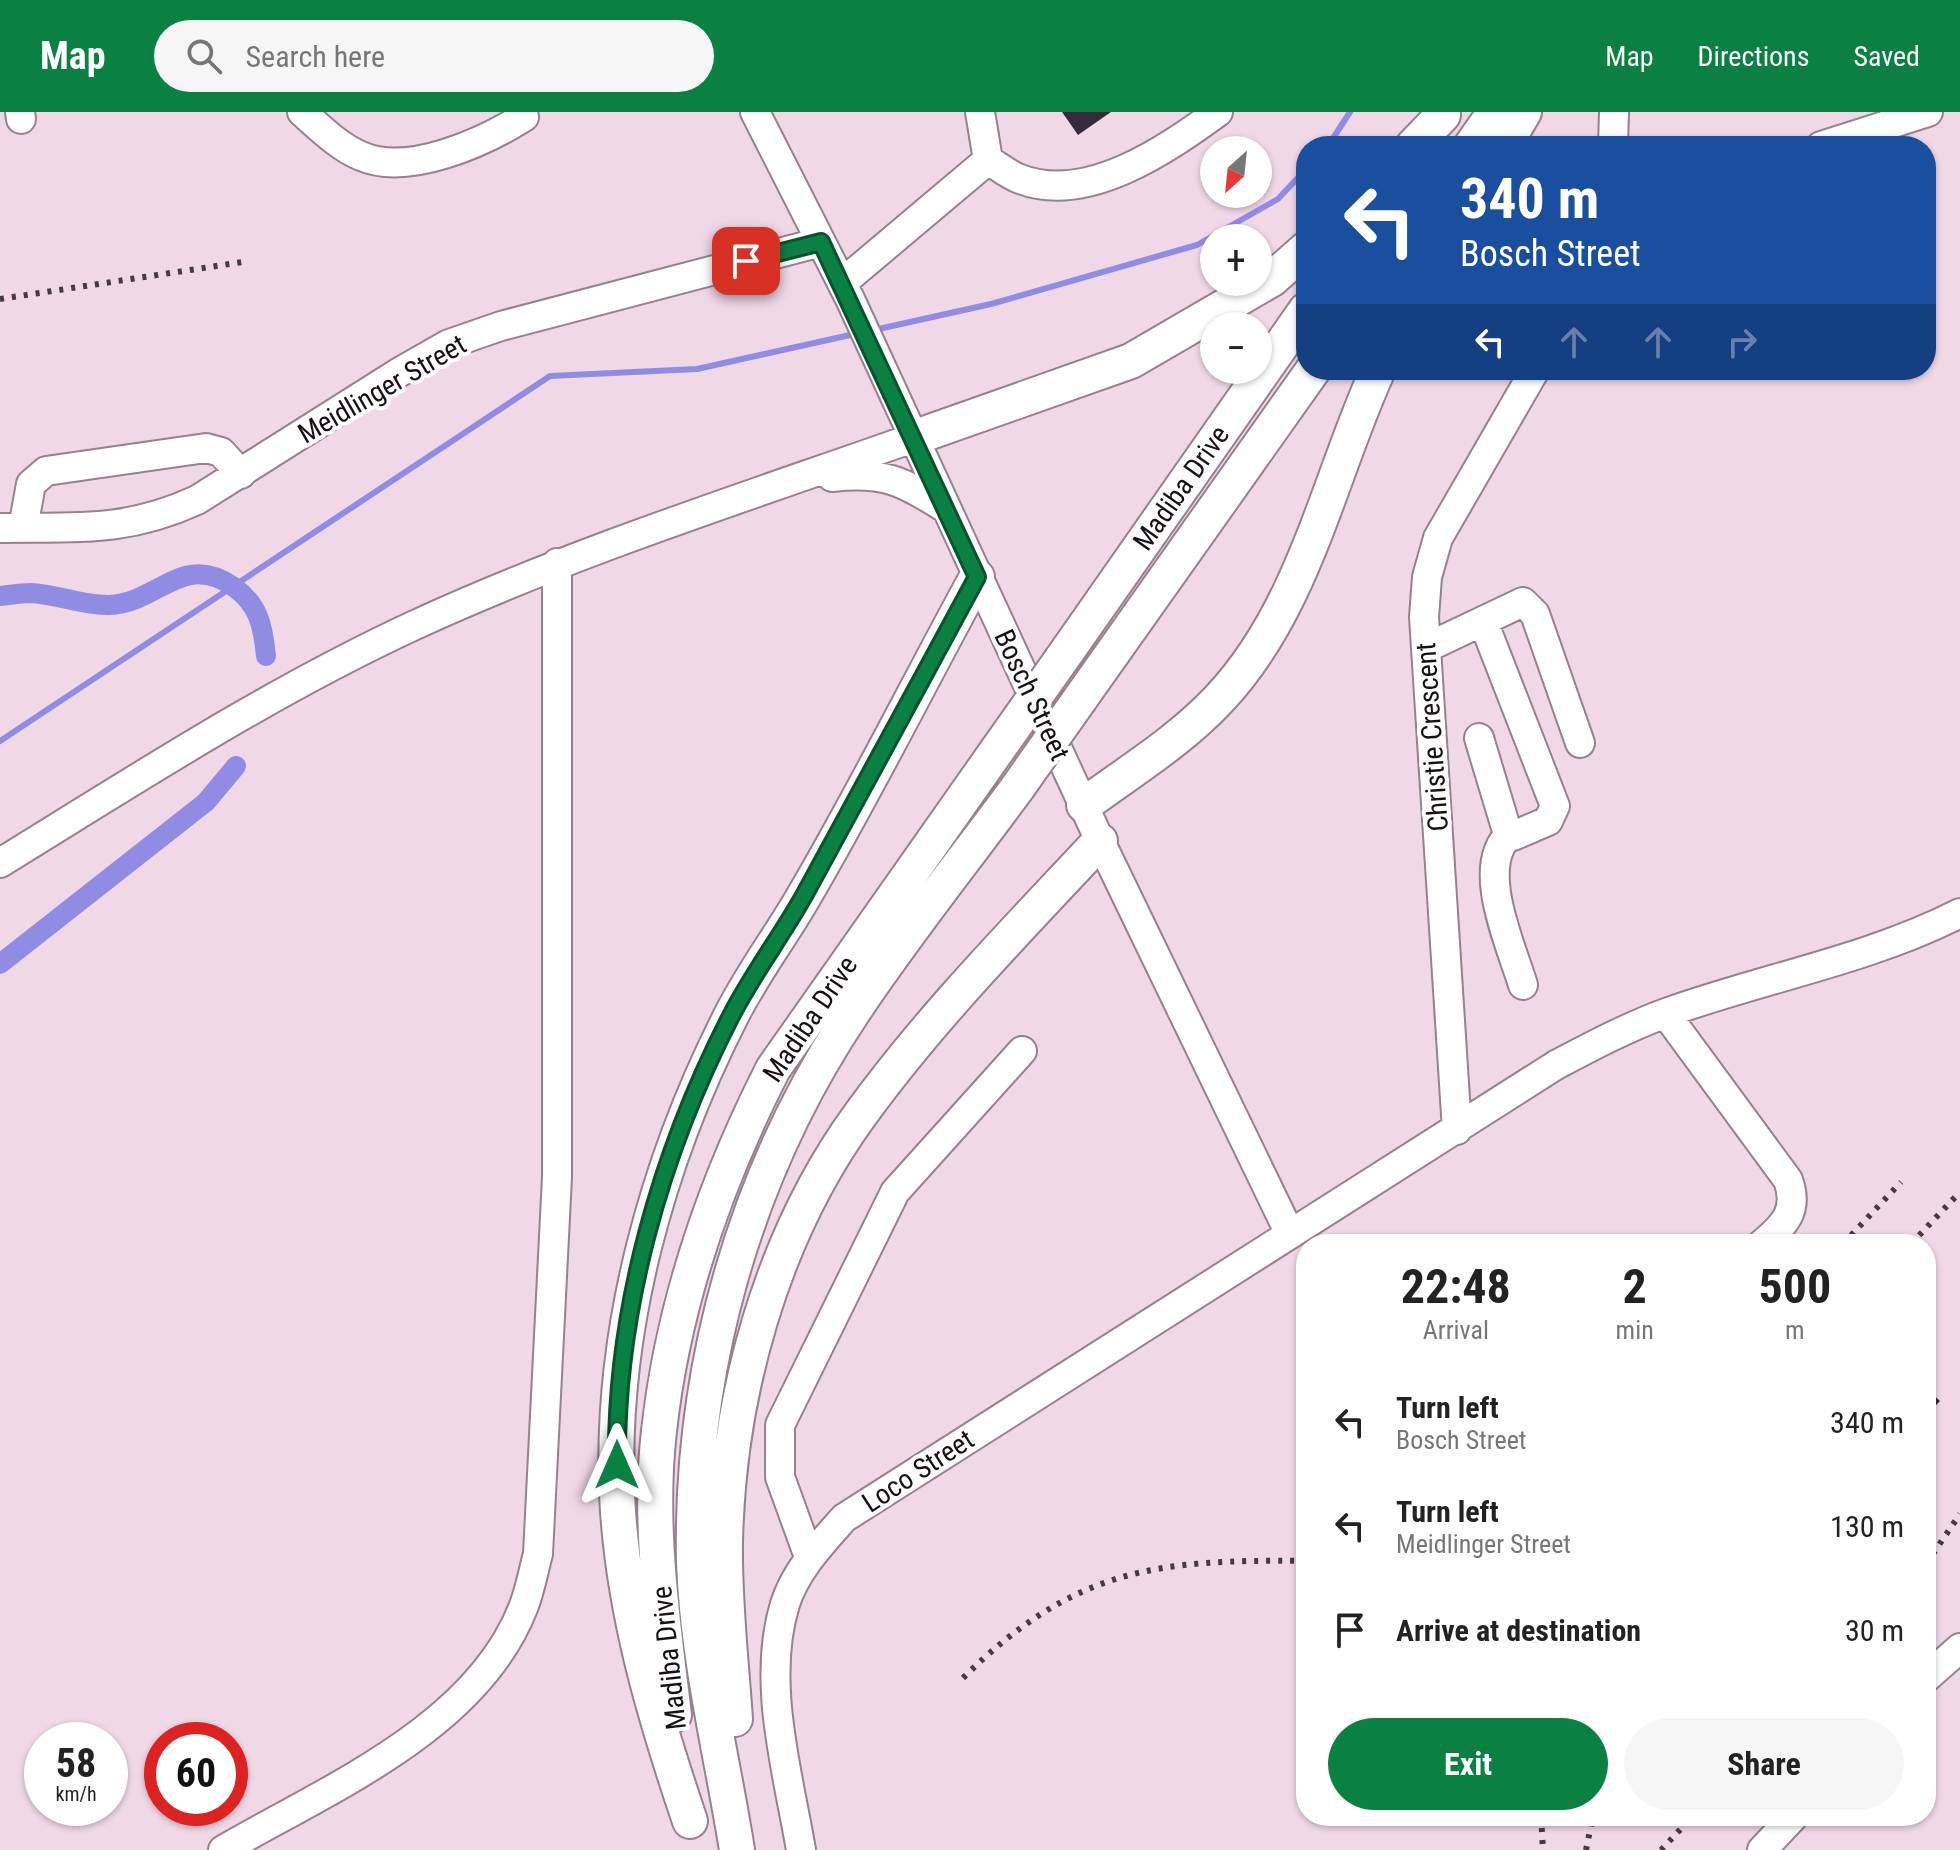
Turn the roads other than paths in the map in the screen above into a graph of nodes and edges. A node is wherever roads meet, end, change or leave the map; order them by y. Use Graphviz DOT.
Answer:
graph roads {
  1 [pos="302,112"];
  2 [pos="755,112"];
  3 [pos="980,112"];
  4 [pos="1218,112"];
  5 [pos="1495,112"];
  6 [pos="1524,112"];
  7 [pos="1614,112"];
  8 [pos="1928,112"];
  9 [pos="1444,113"];
  10 [pos="524,117"];
  11 [pos="1422,136"];
  12 [pos="1428,136"];
  13 [pos="1478,136"];
  14 [pos="1510,136"];
  15 [pos="1613,136"];
  16 [pos="1852,136"];
  17 [pos="988,160"];
  18 [pos="821,242"];
  19 [pos="1296,258"];
  20 [pos="846,291"];
  21 [pos="1296,324"];
  22 [pos="1306,380"];
  23 [pos="1374,380"];
  24 [pos="1529,380"];
  25 [pos="913,438"];
  26 [pos="241,474"];
  27 [pos="787,482"];
  28 [pos="946,509"];
  29 [pos="12,528"];
  30 [pos="557,563"];
  31 [pos="977,577"];
  32 [pos="1483,621"];
  33 [pos="1426,648"];
  34 [pos="1479,738"];
  35 [pos="1580,743"];
  36 [pos="1084,805"];
  37 [pos="1510,834"];
  38 [pos="1100,841"];
  39 [pos="0,863"];
  40 [pos="1960,913"];
  41 [pos="1523,985"];
  42 [pos="1666,1014"];
  43 [pos="1022,1051"];
  44 [pos="1457,1130"];
  45 [pos="1290,1234"];
  46 [pos="1772,1234"];
  47 [pos="809,1557"];
  48 [pos="1960,1648"];
  49 [pos="1936,1669"];
  50 [pos="1785,1826"];
  51 [pos="692,1836"];
  52 [pos="735,1838"];
  53 [pos="223,1850"];
  54 [pos="801,1850"];
  55 [pos="1762,1850"];
  1 -- 10 [label="street"];
  2 -- 18 [label="street, Bosch Street"];
  3 -- 17 [label="street"];
  4 -- 17 [label="street"];
  5 -- 13 [label="main road"];
  6 -- 14 [label="main road"];
  7 -- 15 [label="street"];
  8 -- 16 [label="street"];
  9 -- 11 [label="main road"];
  9 -- 12 [label="main road"];
  17 -- 20 [label="street"];
  18 -- 20 [label="street, Bosch Street"];
  18 -- 26 [label="street, Meidlinger Street"];
  19 -- 25 [label="main road"];
  20 -- 25 [label="street, Bosch Street"];
  21 -- 51 [label="main road, Madiba Drive, bridge"];
  22 -- 52 [label="main road, Madiba Drive, bridge"];
  23 -- 36 [label="main road"];
  24 -- 33 [label="street, Christie Crescent"];
  25 -- 27 [label="street"];
  25 -- 28 [label="street, Bosch Street"];
  26 -- 29 [label="street, Meidlinger Street"];
  26 -- 29 [label="street"];
  27 -- 28 [label="street"];
  27 -- 30 [label="street"];
  28 -- 31 [label="street, Bosch Street"];
  30 -- 39 [label="street"];
  30 -- 53 [label="street"];
  31 -- 36 [label="street, Bosch Street"];
  31 -- 51 [label="main road"];
  32 -- 33 [label="street"];
  32 -- 35 [label="street"];
  32 -- 37 [label="street"];
  33 -- 44 [label="street, Christie Crescent"];
  34 -- 37 [label="street"];
  36 -- 38 [label="street, Bosch Street"];
  37 -- 41 [label="street"];
  38 -- 45 [label="street, Bosch Street"];
  38 -- 52 [label="main road"];
  40 -- 42 [label="street, Loco Street"];
  42 -- 44 [label="street, Loco Street"];
  42 -- 46 [label="street"];
  43 -- 47 [label="street"];
  44 -- 45 [label="street, Loco Street"];
  45 -- 47 [label="street, Loco Street"];
  47 -- 54 [label="street, Loco Street"];
  48 -- 49 [label="street"];
  50 -- 55 [label="street"];
}
